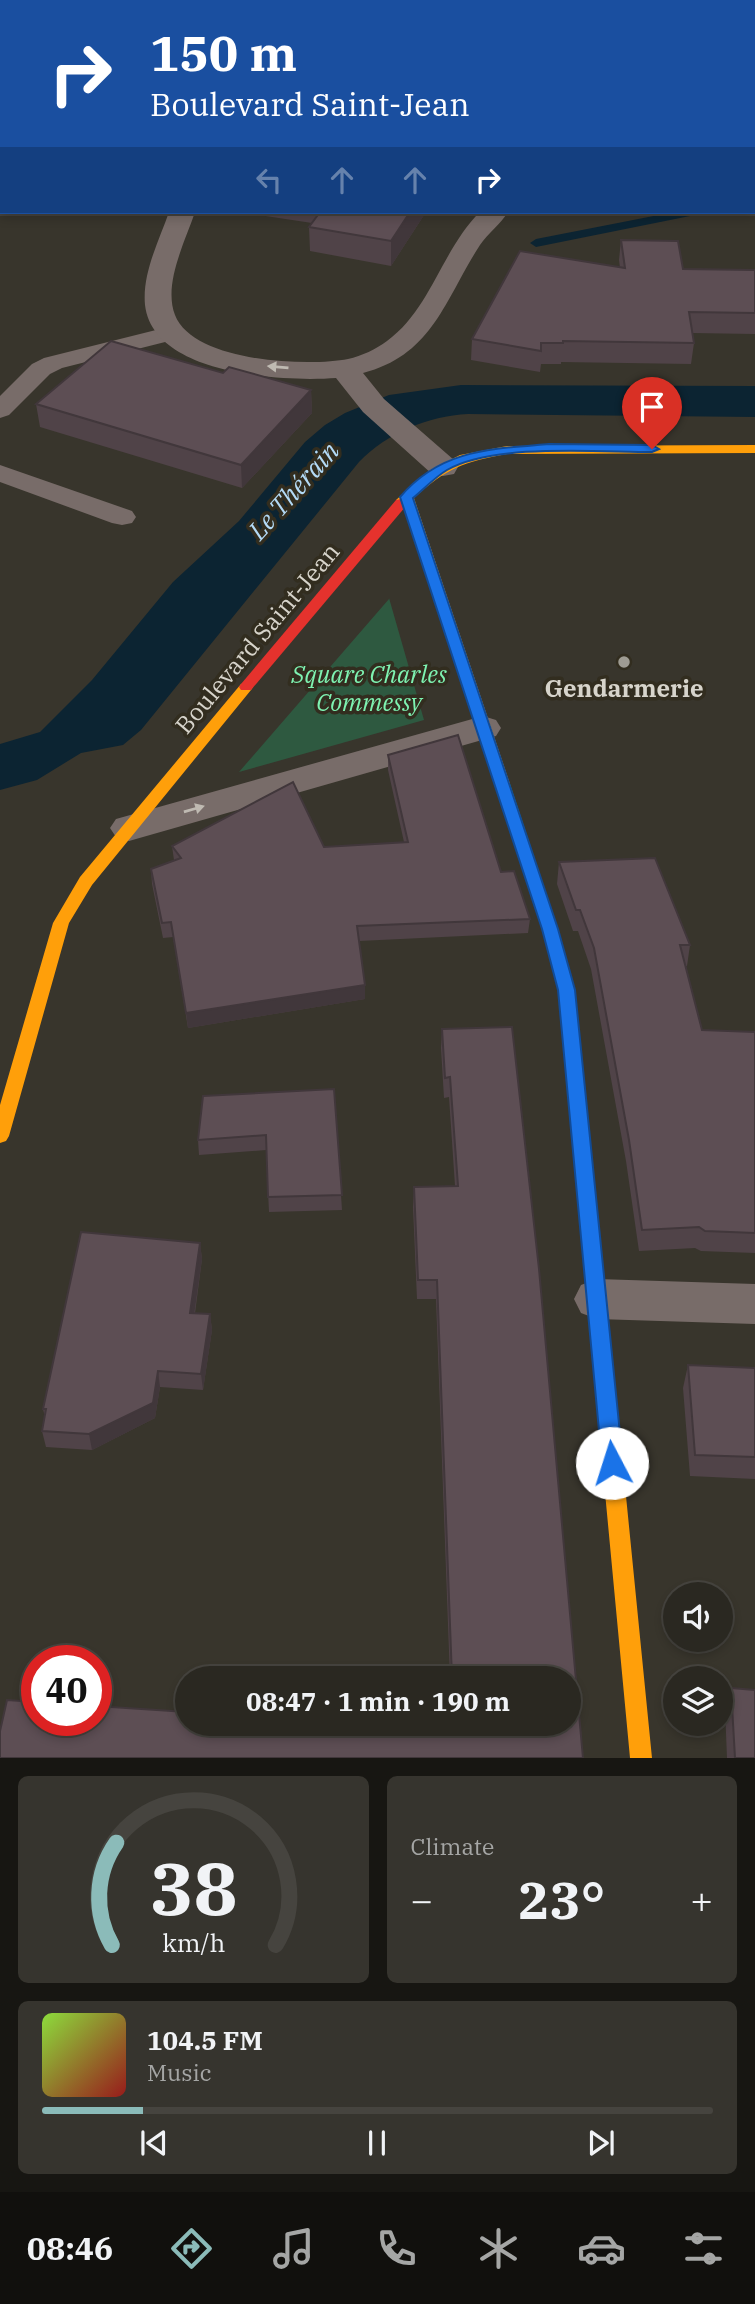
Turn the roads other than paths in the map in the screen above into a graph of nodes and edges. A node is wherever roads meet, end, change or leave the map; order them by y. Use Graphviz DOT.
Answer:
graph roads {
  1 [pos="181,214"];
  2 [pos="493,214"];
  3 [pos="172,333"];
  4 [pos="346,368"];
  5 [pos="0,410"];
  6 [pos="755,449"];
  7 [pos="443,467"];
  8 [pos="0,472"];
  9 [pos="407,497"];
  10 [pos="122,517"];
  11 [pos="483,729"];
  12 [pos="129,828"];
  13 [pos="0,1136"];
  14 [pos="597,1300"];
  15 [pos="755,1304"];
  16 [pos="641,1758"];
  1 -- 3 [label="street"];
  2 -- 4 [label="street"];
  4 -- 3 [label="street, one-way"];
  3 -- 5 [label="lane"];
  4 -- 7 [label="street"];
  6 -- 7 [label="main road, Boulevard Saint-Jean"];
  7 -- 9 [label="main road, Boulevard Saint-Jean"];
  8 -- 10 [label="lane"];
  9 -- 11 [label="main road"];
  9 -- 12 [label="main road, Boulevard Saint-Jean"];
  12 -- 11 [label="street, one-way"];
  11 -- 14 [label="main road"];
  12 -- 13 [label="main road, Boulevard Saint-Jean"];
  14 -- 15 [label="street"];
  14 -- 16 [label="main road"];
}
